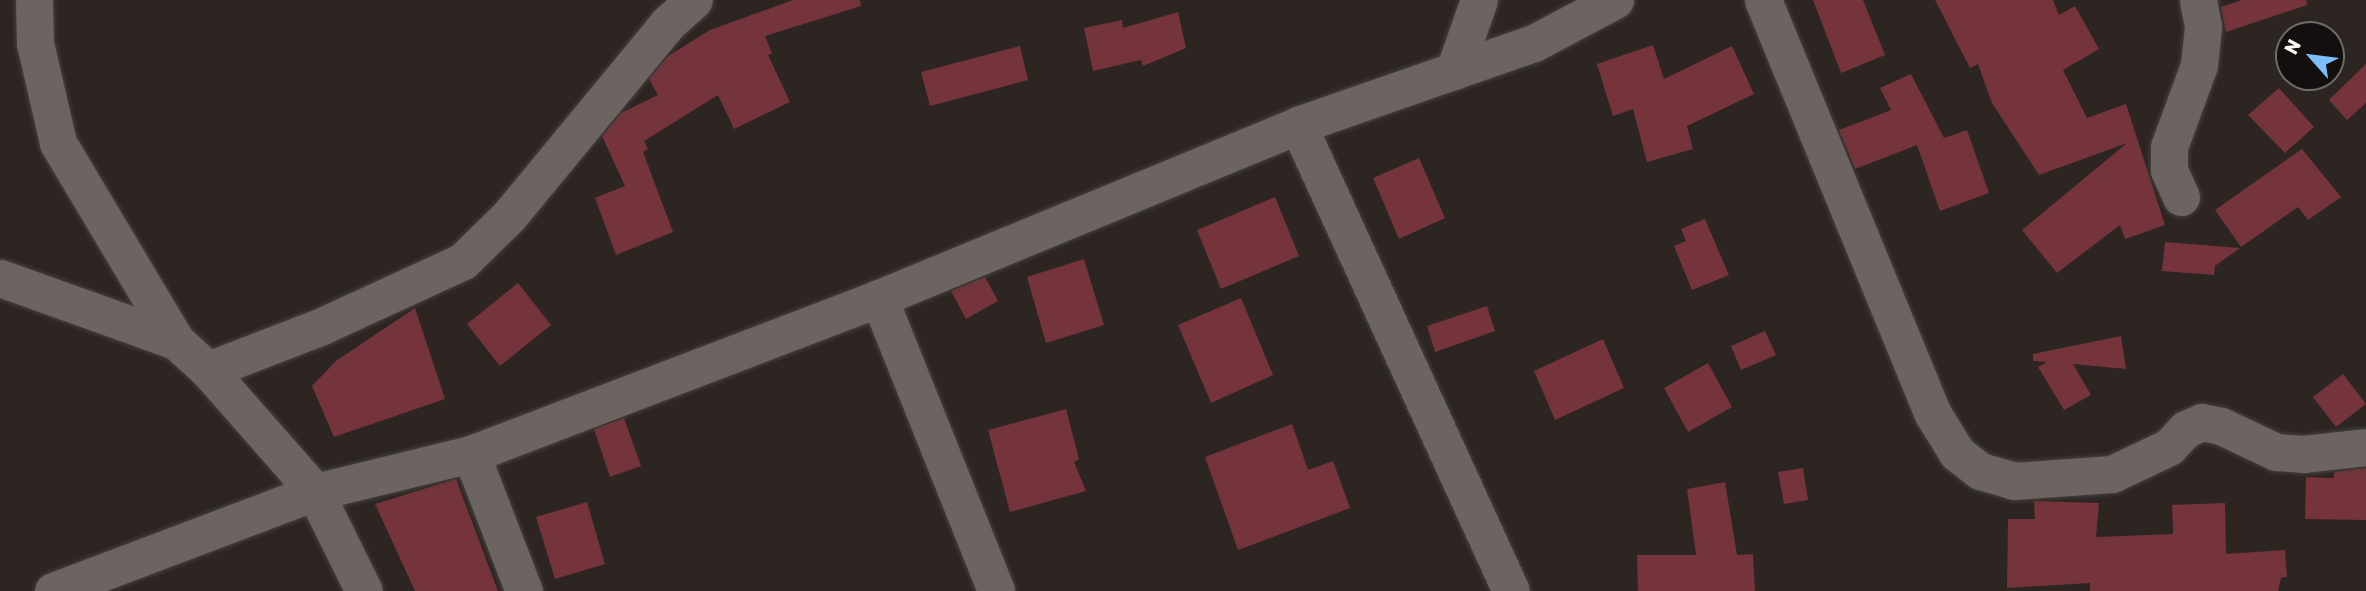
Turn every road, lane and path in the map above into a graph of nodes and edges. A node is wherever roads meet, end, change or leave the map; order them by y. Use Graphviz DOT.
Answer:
graph roads {
  1 [pos="34,0"];
  2 [pos="694,0"];
  3 [pos="1479,0"];
  4 [pos="1615,0"];
  5 [pos="1763,0"];
  6 [pos="2198,0"];
  7 [pos="1454,71"];
  8 [pos="1298,125"];
  9 [pos="2181,197"];
  10 [pos="0,278"];
  11 [pos="879,298"];
  12 [pos="176,341"];
  13 [pos="208,370"];
  14 [pos="2366,447"];
  15 [pos="471,454"];
  16 [pos="315,492"];
  17 [pos="54,591"];
  18 [pos="364,591"];
  19 [pos="524,591"];
  20 [pos="996,591"];
  21 [pos="1511,591"];
  1 -- 12 [label="street"];
  2 -- 13 [label="street"];
  3 -- 7 [label="street"];
  4 -- 7 [label="street"];
  5 -- 14 [label="street"];
  6 -- 9 [label="street"];
  7 -- 8 [label="street"];
  8 -- 11 [label="street"];
  8 -- 21 [label="street"];
  10 -- 12 [label="street"];
  11 -- 15 [label="street"];
  11 -- 20 [label="street"];
  12 -- 13 [label="street"];
  13 -- 16 [label="street"];
  15 -- 16 [label="street"];
  15 -- 19 [label="street"];
  16 -- 17 [label="street"];
  16 -- 18 [label="street"];
}
